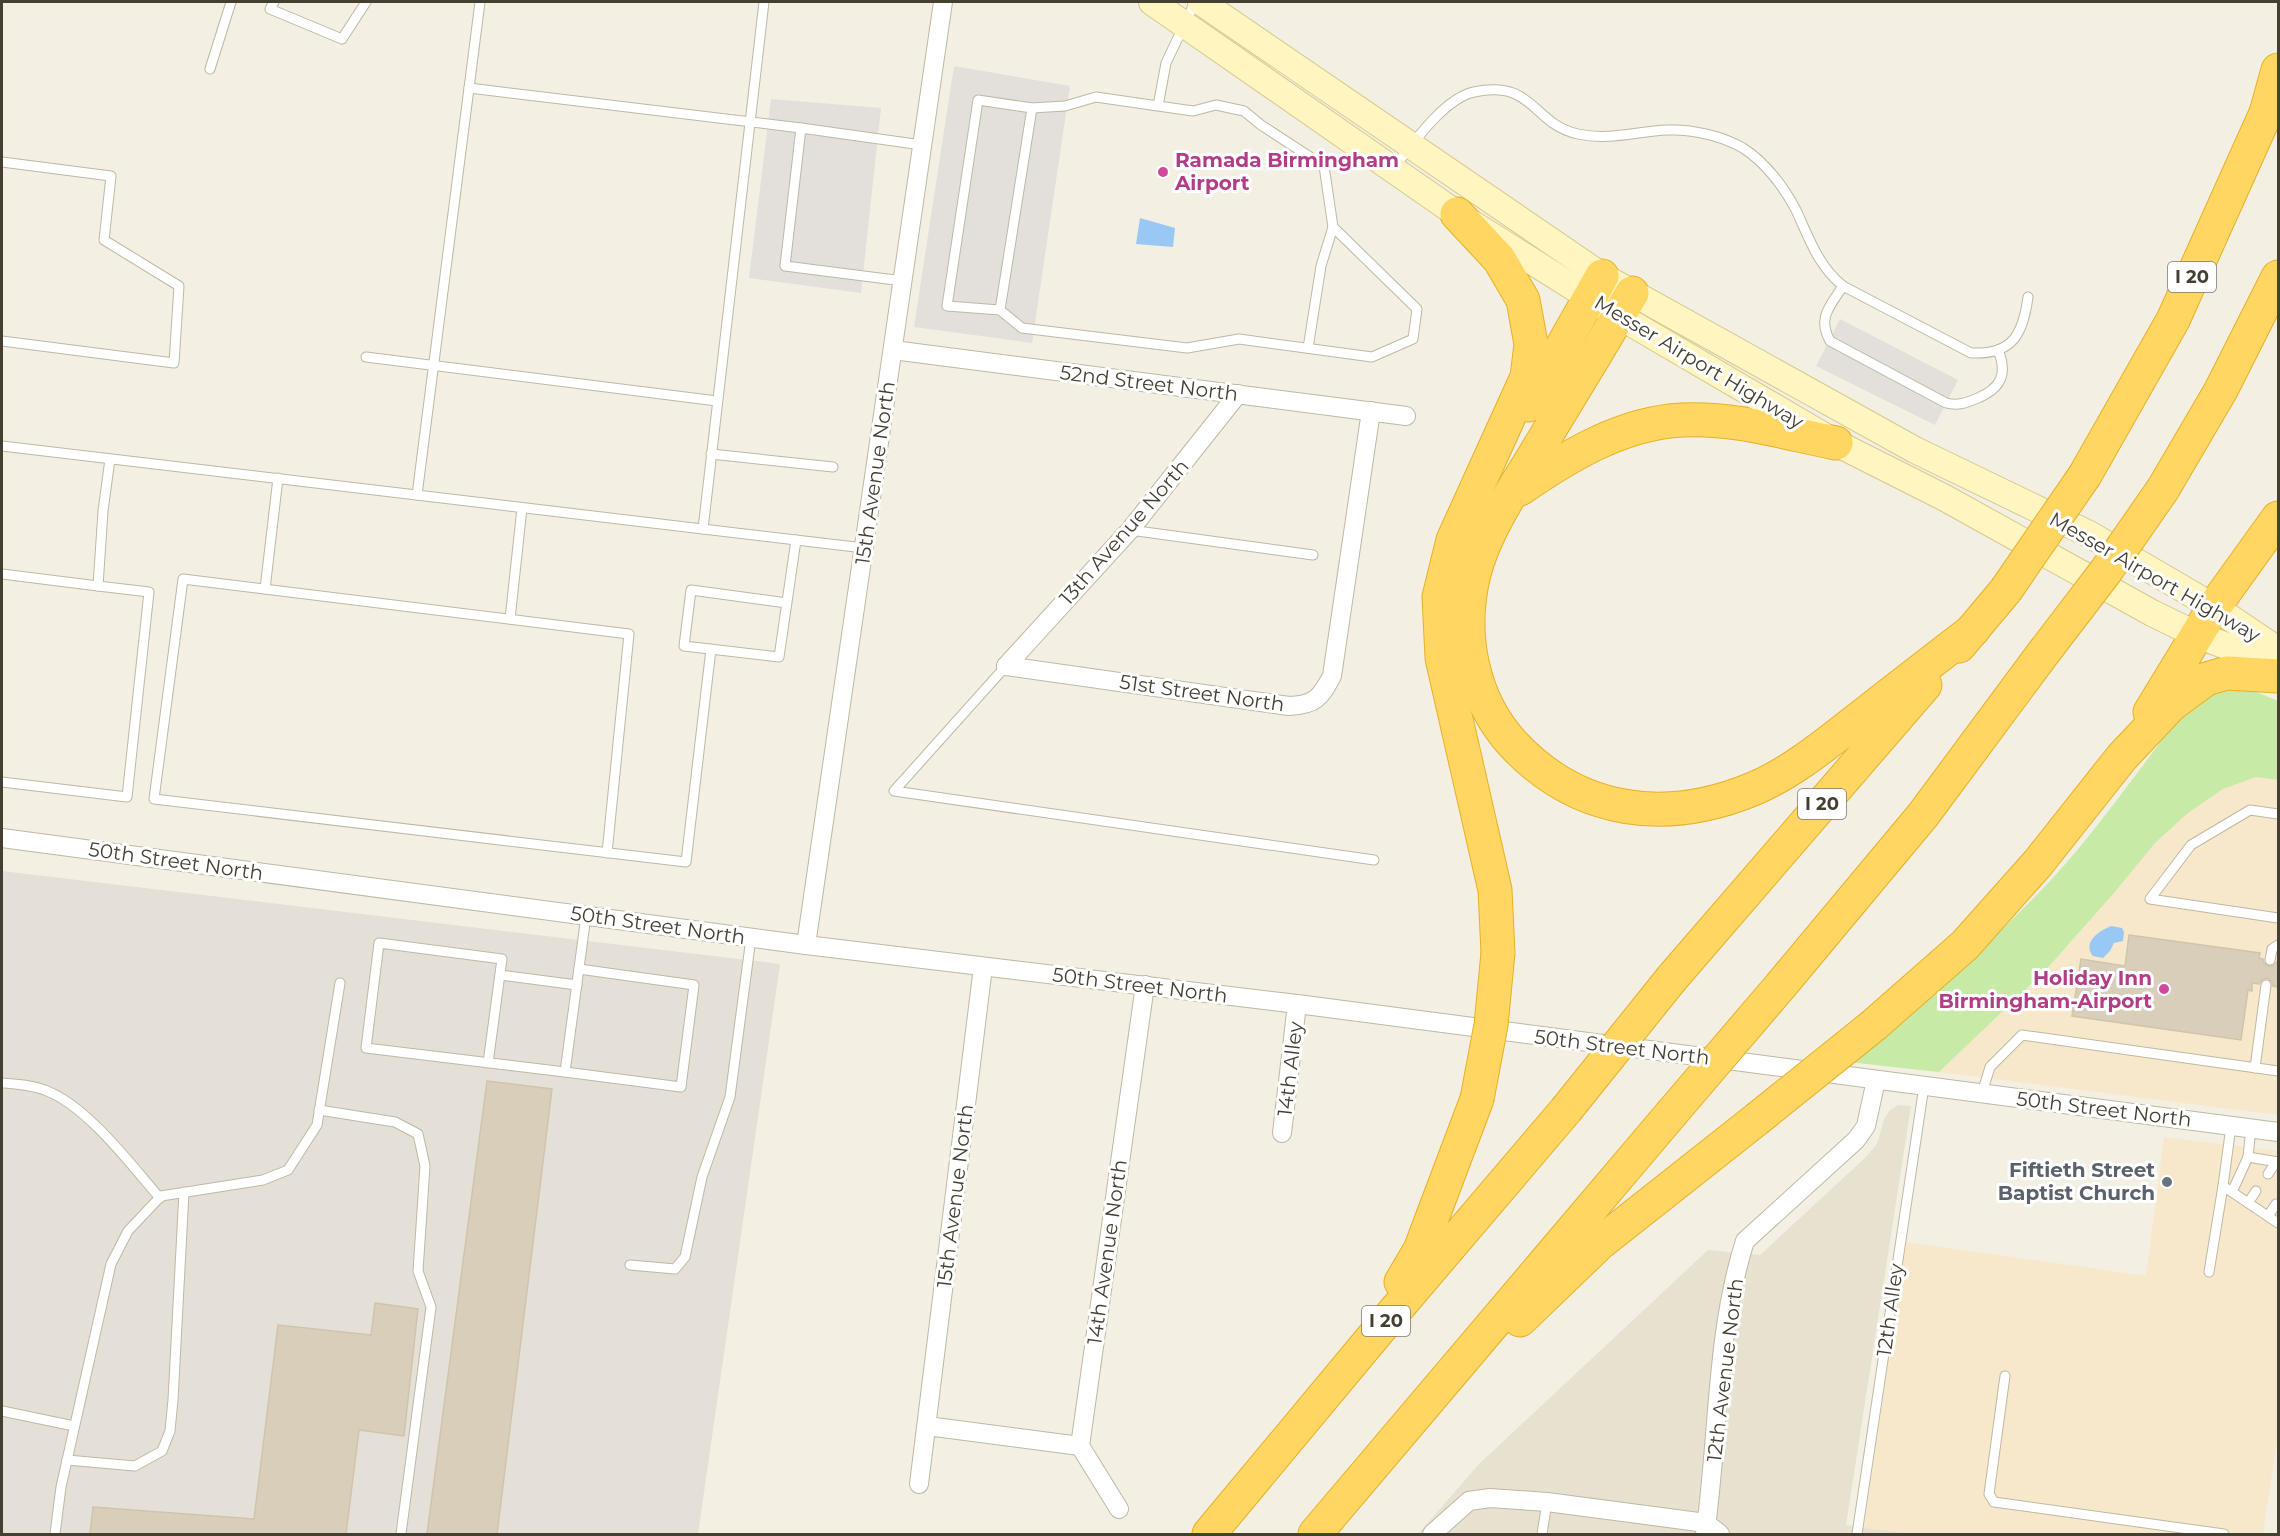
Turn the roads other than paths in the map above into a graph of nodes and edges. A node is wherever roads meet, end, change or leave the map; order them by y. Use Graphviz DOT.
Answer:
graph roads {
  1 [pos="231,2"];
  2 [pos="274,2"];
  3 [pos="366,2"];
  4 [pos="480,2"];
  5 [pos="764,2"];
  6 [pos="943,2"];
  7 [pos="1152,2"];
  8 [pos="1200,2"];
  9 [pos="1189,13"];
  10 [pos="210,69"];
  11 [pos="2278,70"];
  12 [pos="469,88"];
  13 [pos="1158,106"];
  14 [pos="1032,108"];
  15 [pos="750,122"];
  16 [pos="801,128"];
  17 [pos="922,145"];
  18 [pos="1411,145"];
  19 [pos="2,162"];
  20 [pos="1393,169"];
  21 [pos="1457,214"];
  22 [pos="1333,227"];
  23 [pos="2278,277"];
  24 [pos="903,280"];
  25 [pos="1843,286"];
  26 [pos="1596,287"];
  27 [pos="2028,297"];
  28 [pos="1625,304"];
  29 [pos="1000,310"];
  30 [pos="2,341"];
  31 [pos="1308,348"];
  32 [pos="893,350"];
  33 [pos="1998,350"];
  34 [pos="366,357"];
  35 [pos="434,364"];
  36 [pos="1238,394"];
  37 [pos="717,401"];
  38 [pos="1371,411"];
  39 [pos="1406,416"];
  40 [pos="1836,443"];
  41 [pos="2,446"];
  42 [pos="711,454"];
  43 [pos="110,459"];
  44 [pos="833,467"];
  45 [pos="278,478"];
  46 [pos="417,495"];
  47 [pos="1511,495"];
  48 [pos="522,508"];
  49 [pos="2278,518"];
  50 [pos="703,529"];
  51 [pos="1130,530"];
  52 [pos="796,540"];
  53 [pos="1453,540"];
  54 [pos="864,548"];
  55 [pos="1313,555"];
  56 [pos="2278,556"];
  57 [pos="2,574"];
  58 [pos="98,586"];
  59 [pos="265,589"];
  60 [pos="787,603"];
  61 [pos="2214,607"];
  62 [pos="510,619"];
  63 [pos="1972,630"];
  64 [pos="2197,635"];
  65 [pos="711,649"];
  66 [pos="2278,650"];
  67 [pos="2278,665"];
  68 [pos="1006,666"];
  69 [pos="2278,676"];
  70 [pos="2122,757"];
  71 [pos="2,782"];
  72 [pos="2278,814"];
  73 [pos="2,838"];
  74 [pos="607,853"];
  75 [pos="1374,860"];
  76 [pos="586,916"];
  77 [pos="2278,918"];
  78 [pos="751,938"];
  79 [pos="806,945"];
  80 [pos="2278,945"];
  81 [pos="2270,960"];
  82 [pos="983,967"];
  83 [pos="579,969"];
  84 [pos="500,975"];
  85 [pos="340,983"];
  86 [pos="577,985"];
  87 [pos="1144,985"];
  88 [pos="2266,985"];
  89 [pos="1298,1004"];
  90 [pos="488,1063"];
  91 [pos="2255,1068"];
  92 [pos="2278,1071"];
  93 [pos="565,1072"];
  94 [pos="1876,1080"];
  95 [pos="2,1083"];
  96 [pos="1923,1086"];
  97 [pos="1982,1094"];
  98 [pos="319,1110"];
  99 [pos="2231,1126"];
  100 [pos="2251,1128"];
  101 [pos="2278,1132"];
  102 [pos="1282,1133"];
  103 [pos="2248,1157"];
  104 [pos="2277,1162"];
  105 [pos="2268,1174"];
  106 [pos="2223,1186"];
  107 [pos="2256,1191"];
  108 [pos="184,1192"];
  109 [pos="2232,1192"];
  110 [pos="160,1198"];
  111 [pos="2248,1203"];
  112 [pos="2276,1204"];
  113 [pos="2268,1216"];
  114 [pos="2278,1223"];
  115 [pos="630,1265"];
  116 [pos="2209,1272"];
  117 [pos="1358,1356"];
  118 [pos="2005,1376"];
  119 [pos="2,1411"];
  120 [pos="74,1426"];
  121 [pos="927,1426"];
  122 [pos="1391,1443"];
  123 [pos="1080,1446"];
  124 [pos="67,1460"];
  125 [pos="919,1484"];
  126 [pos="1547,1502"];
  127 [pos="1119,1509"];
  128 [pos="1710,1531"];
  129 [pos="55,1534"];
  130 [pos="401,1534"];
  131 [pos="1209,1534"];
  132 [pos="1315,1534"];
  133 [pos="1432,1534"];
  134 [pos="1542,1534"];
  135 [pos="1857,1534"];
  136 [pos="2224,1534"];
  1 -- 10 [label="lane"];
  2 -- 3 [label="lane"];
  4 -- 12 [label="lane"];
  5 -- 15 [label="lane"];
  6 -- 17 [label="street, 15th Avenue North"];
  7 -- 9 [label="main road, Messer Airport Highway"];
  8 -- 18 [label="main road, Messer Airport Highway"];
  9 -- 13 [label="lane"];
  9 -- 20 [label="main road, Messer Airport Highway"];
  11 -- 63 [label="highway, I 20, bridge"];
  12 -- 15 [label="lane"];
  12 -- 35 [label="lane"];
  13 -- 14 [label="lane"];
  13 -- 22 [label="lane"];
  14 -- 29 [label="lane"];
  14 -- 29 [label="lane"];
  15 -- 16 [label="lane"];
  15 -- 37 [label="lane"];
  16 -- 17 [label="lane"];
  16 -- 24 [label="lane"];
  17 -- 24 [label="street, 15th Avenue North"];
  18 -- 20 [label="lane"];
  18 -- 25 [label="lane"];
  18 -- 26 [label="main road, Messer Airport Highway"];
  19 -- 30 [label="lane"];
  20 -- 21 [label="main road, Messer Airport Highway"];
  21 -- 26 [label="main road, Messer Airport Highway"];
  21 -- 53 [label="highway"];
  22 -- 31 [label="lane"];
  22 -- 31 [label="lane"];
  23 -- 122 [label="highway, bridge"];
  24 -- 32 [label="street, 15th Avenue North"];
  25 -- 33 [label="lane"];
  25 -- 33 [label="lane"];
  26 -- 28 [label="main road, Messer Airport Highway"];
  26 -- 53 [label="highway"];
  27 -- 33 [label="lane"];
  28 -- 40 [label="main road, Messer Airport Highway"];
  28 -- 47 [label="highway"];
  28 -- 61 [label="main road, Messer Airport Highway"];
  29 -- 31 [label="lane"];
  32 -- 36 [label="street, 52nd Street North"];
  32 -- 54 [label="street, 15th Avenue North"];
  34 -- 35 [label="lane"];
  35 -- 37 [label="lane"];
  35 -- 46 [label="lane"];
  36 -- 38 [label="street, 52nd Street North"];
  36 -- 51 [label="street, 13th Avenue North"];
  37 -- 42 [label="lane"];
  38 -- 39 [label="street, 52nd Street North"];
  38 -- 68 [label="street, 51st Street North"];
  40 -- 47 [label="highway"];
  40 -- 64 [label="main road, Messer Airport Highway"];
  41 -- 43 [label="lane"];
  42 -- 44 [label="lane"];
  42 -- 50 [label="lane"];
  43 -- 45 [label="lane"];
  43 -- 58 [label="lane"];
  45 -- 46 [label="lane"];
  45 -- 59 [label="lane"];
  46 -- 48 [label="lane"];
  47 -- 63 [label="highway"];
  48 -- 50 [label="lane"];
  48 -- 62 [label="lane"];
  49 -- 56 [label="highway"];
  49 -- 61 [label="highway"];
  50 -- 52 [label="lane"];
  51 -- 55 [label="lane"];
  51 -- 68 [label="street, 13th Avenue North"];
  52 -- 54 [label="lane"];
  52 -- 60 [label="lane"];
  53 -- 117 [label="highway, bridge"];
  54 -- 79 [label="street, 15th Avenue North"];
  57 -- 58 [label="lane"];
  58 -- 71 [label="lane"];
  59 -- 62 [label="lane"];
  59 -- 74 [label="lane"];
  60 -- 65 [label="lane"];
  60 -- 65 [label="lane"];
  61 -- 64 [label="highway"];
  61 -- 66 [label="main road, Messer Airport Highway"];
  62 -- 74 [label="lane"];
  63 -- 117 [label="highway, I 20, bridge"];
  64 -- 67 [label="main road, Messer Airport Highway"];
  64 -- 70 [label="highway"];
  65 -- 74 [label="lane"];
  68 -- 75 [label="lane"];
  69 -- 70 [label="highway"];
  70 -- 122 [label="highway, bridge"];
  72 -- 77 [label="lane"];
  73 -- 76 [label="street, 50th Street North"];
  76 -- 78 [label="street, 50th Street North"];
  76 -- 83 [label="lane"];
  78 -- 79 [label="street, 50th Street North"];
  78 -- 115 [label="lane"];
  79 -- 82 [label="street, 50th Street North"];
  80 -- 81 [label="lane"];
  82 -- 87 [label="street, 50th Street North"];
  82 -- 121 [label="street, 15th Avenue North"];
  83 -- 86 [label="lane"];
  83 -- 93 [label="lane"];
  84 -- 86 [label="lane"];
  84 -- 90 [label="lane"];
  84 -- 90 [label="lane"];
  85 -- 98 [label="lane"];
  86 -- 93 [label="lane"];
  87 -- 89 [label="street, 50th Street North"];
  87 -- 123 [label="street, 14th Avenue North"];
  88 -- 91 [label="lane"];
  89 -- 94 [label="street, 50th Street North"];
  89 -- 102 [label="street, 14th Alley"];
  90 -- 93 [label="lane"];
  91 -- 92 [label="lane"];
  91 -- 97 [label="lane"];
  94 -- 96 [label="street, 50th Street North"];
  94 -- 128 [label="street, 12th Avenue North"];
  95 -- 110 [label="lane"];
  96 -- 97 [label="street, 50th Street North"];
  96 -- 135 [label="lane, 12th Alley"];
  97 -- 99 [label="street, 50th Street North"];
  98 -- 108 [label="lane"];
  98 -- 130 [label="lane"];
  99 -- 100 [label="street, 50th Street North"];
  99 -- 106 [label="lane"];
  100 -- 101 [label="street, 50th Street North"];
  100 -- 103 [label="lane"];
  103 -- 104 [label="lane"];
  103 -- 109 [label="lane"];
  104 -- 105 [label="lane"];
  106 -- 109 [label="lane"];
  106 -- 116 [label="lane"];
  107 -- 111 [label="lane"];
  108 -- 110 [label="lane"];
  108 -- 124 [label="lane"];
  109 -- 111 [label="lane"];
  110 -- 120 [label="lane"];
  111 -- 113 [label="lane"];
  112 -- 113 [label="lane"];
  113 -- 114 [label="lane"];
  117 -- 131 [label="highway, I 20"];
  118 -- 136 [label="lane"];
  119 -- 120 [label="lane"];
  120 -- 124 [label="lane"];
  121 -- 123 [label="street"];
  121 -- 125 [label="street, 15th Avenue North"];
  122 -- 132 [label="highway"];
  123 -- 127 [label="street"];
  124 -- 129 [label="lane"];
  126 -- 128 [label="street"];
  126 -- 133 [label="street"];
  126 -- 134 [label="lane"];
}
